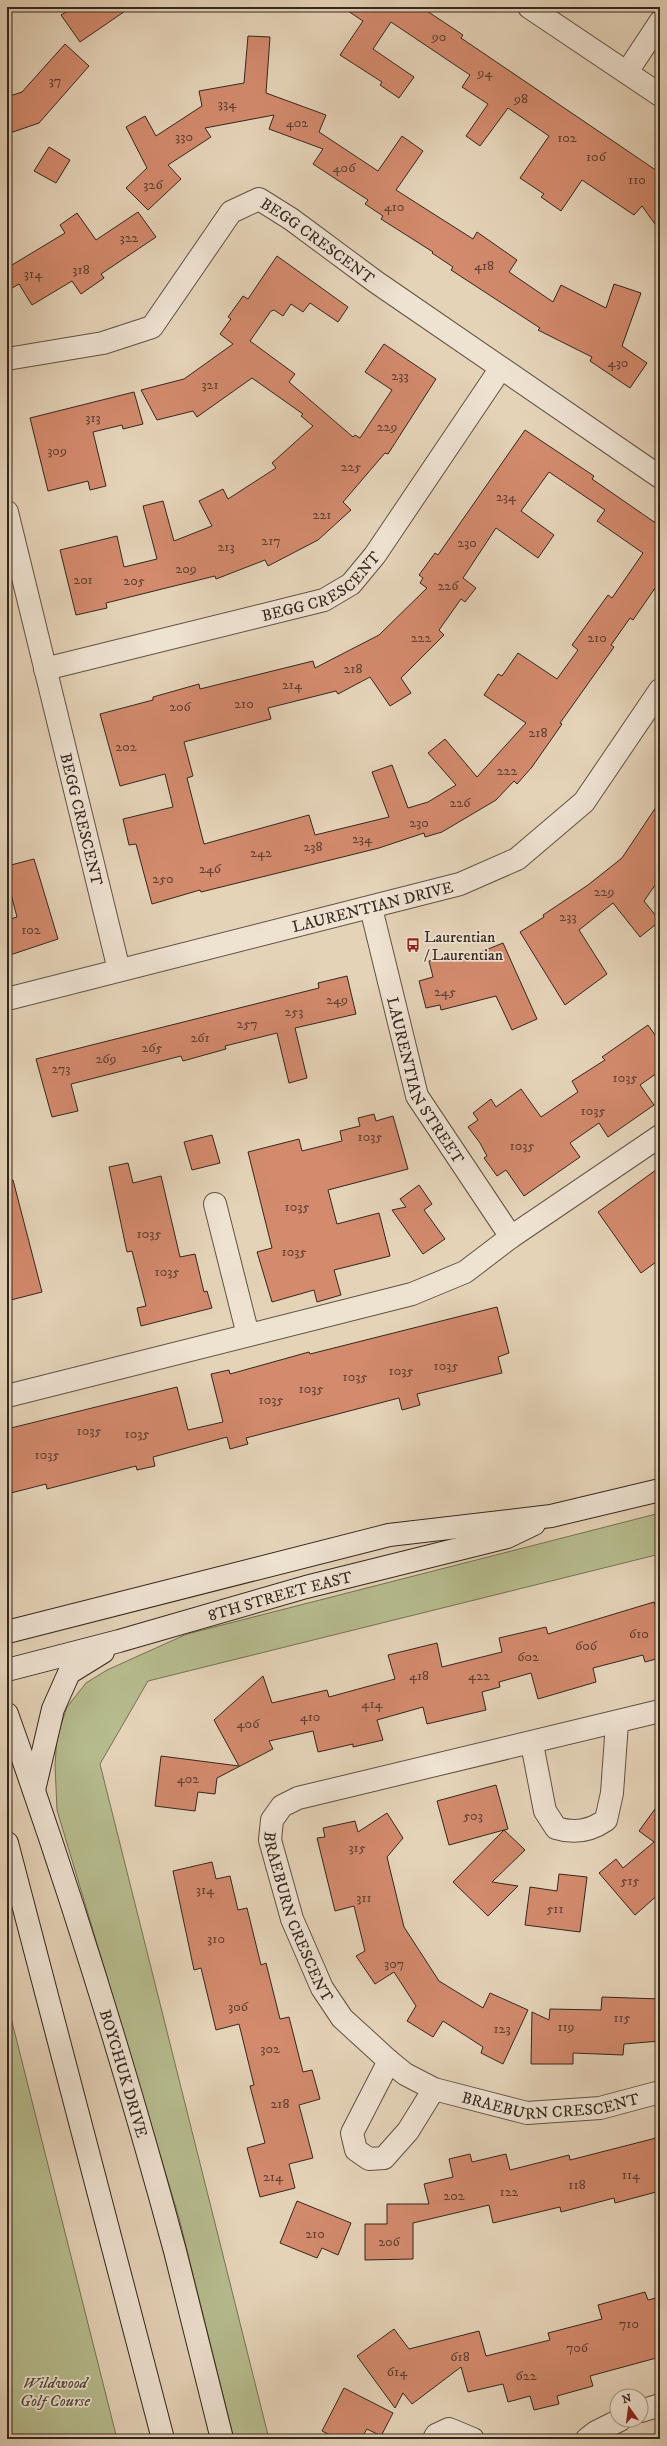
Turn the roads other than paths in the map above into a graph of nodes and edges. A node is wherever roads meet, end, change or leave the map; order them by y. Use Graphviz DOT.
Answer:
graph roads {
  1 [pos="529,7"];
  2 [pos="660,22"];
  3 [pos="627,72"];
  4 [pos="660,95"];
  5 [pos="7,359"];
  6 [pos="501,368"];
  7 [pos="660,477"];
  8 [pos="7,512"];
  9 [pos="45,669"];
  10 [pos="660,690"];
  11 [pos="371,908"];
  12 [pos="119,970"];
  13 [pos="7,999"];
  14 [pos="660,1136"];
  15 [pos="214,1204"];
  16 [pos="511,1237"];
  17 [pos="248,1335"];
  18 [pos="7,1396"];
  19 [pos="660,1490"];
  20 [pos="552,1516"];
  21 [pos="7,1632"];
  22 [pos="119,1641"];
  23 [pos="7,1670"];
  24 [pos="660,1711"];
  25 [pos="7,1714"];
  26 [pos="617,1723"];
  27 [pos="532,1744"];
  28 [pos="34,1790"];
  29 [pos="7,1843"];
  30 [pos="389,2061"];
  31 [pos="434,2089"];
  32 [pos="660,2092"];
  33 [pos="660,2405"];
  34 [pos="649,2408"];
  35 [pos="609,2426"];
  36 [pos="164,2439"];
  37 [pos="222,2439"];
  38 [pos="434,2439"];
  39 [pos="473,2439"];
  40 [pos="587,2439"];
  1 -- 3 [label="street"];
  2 -- 3 [label="street"];
  3 -- 4 [label="street"];
  5 -- 6 [label="street, BEGG CRESCENT"];
  6 -- 7 [label="street, BEGG CRESCENT"];
  6 -- 9 [label="street, BEGG CRESCENT"];
  8 -- 9 [label="street, BEGG CRESCENT"];
  9 -- 12 [label="street, BEGG CRESCENT"];
  10 -- 11 [label="street, LAURENTIAN DRIVE"];
  11 -- 12 [label="street, LAURENTIAN DRIVE"];
  11 -- 16 [label="street, LAURENTIAN STREET"];
  12 -- 13 [label="street, LAURENTIAN DRIVE"];
  14 -- 16 [label="street"];
  15 -- 17 [label="street"];
  16 -- 17 [label="street"];
  17 -- 18 [label="street"];
  19 -- 20 [label="street, 8TH STREET EAST"];
  20 -- 21 [label="street, 8TH STREET EAST"];
  20 -- 22 [label="street, 8TH STREET EAST"];
  22 -- 23 [label="street, 8TH STREET EAST"];
  22 -- 28 [label="street"];
  24 -- 26 [label="street, BRAEBURN CRESCENT"];
  25 -- 28 [label="street, BOYCHUK DRIVE"];
  26 -- 27 [label="street, BRAEBURN CRESCENT"];
  26 -- 27 [label="street"];
  27 -- 30 [label="street, BRAEBURN CRESCENT"];
  28 -- 37 [label="street, BOYCHUK DRIVE"];
  29 -- 36 [label="street"];
  30 -- 31 [label="street, BRAEBURN CRESCENT"];
  30 -- 31 [label="street"];
  31 -- 32 [label="street, BRAEBURN CRESCENT"];
  33 -- 34 [label="street"];
  35 -- 40 [label="street"];
  38 -- 39 [label="street"];
}
